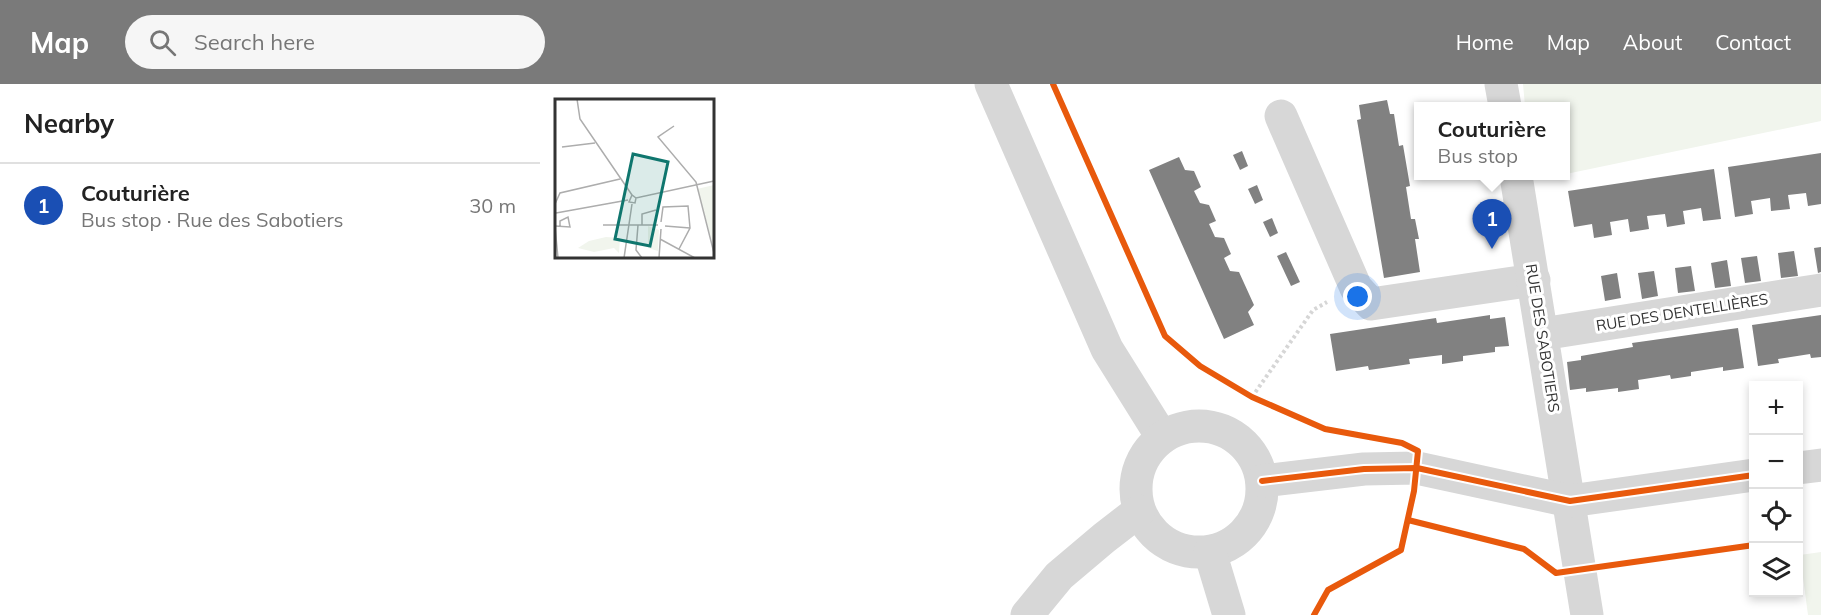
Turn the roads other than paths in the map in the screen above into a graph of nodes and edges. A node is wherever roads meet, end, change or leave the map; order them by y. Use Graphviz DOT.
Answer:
graph roads {
  1 [pos="991,84"];
  2 [pos="1501,84"];
  3 [pos="1504,102"];
  4 [pos="1281,116"];
  5 [pos="1517,180"];
  6 [pos="1534,280"];
  7 [pos="1821,290"];
  8 [pos="1542,334"];
  9 [pos="1162,437"];
  10 [pos="1821,465"];
  11 [pos="1803,467"];
  12 [pos="1749,476"];
  13 [pos="1262,481"];
  14 [pos="1570,501"];
  15 [pos="1139,511"];
  16 [pos="1210,552"];
  17 [pos="1027,615"];
  18 [pos="1229,615"];
  19 [pos="1587,615"];
  1 -- 9 [label="street"];
  2 -- 3 [label="street"];
  4 -- 6 [label="street"];
  5 -- 6 [label="street, RUE DES SABOTIERS"];
  6 -- 8 [label="street, RUE DES SABOTIERS"];
  7 -- 8 [label="street, RUE DES DENTELLIÈRES"];
  8 -- 14 [label="street, RUE DES SABOTIERS"];
  9 -- 13 [label="street"];
  9 -- 15 [label="street"];
  10 -- 11 [label="street"];
  12 -- 14 [label="street"];
  13 -- 14 [label="street"];
  13 -- 16 [label="street"];
  14 -- 19 [label="street, RUE DES SABOTIERS"];
  15 -- 16 [label="street"];
  15 -- 17 [label="street"];
  16 -- 18 [label="street"];
}
